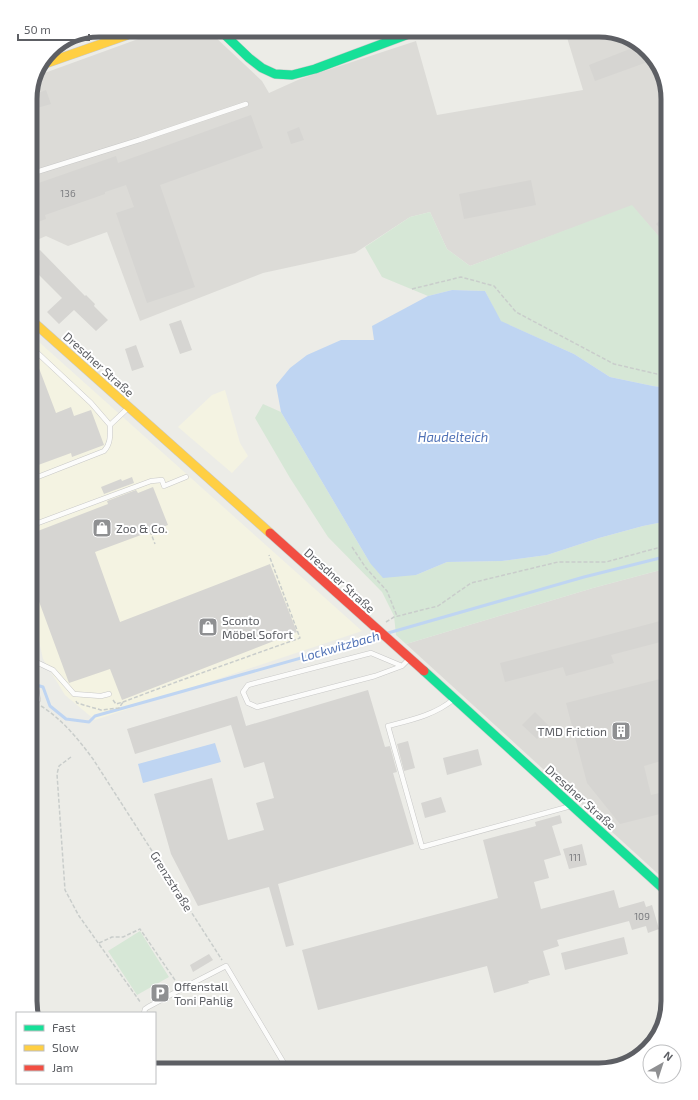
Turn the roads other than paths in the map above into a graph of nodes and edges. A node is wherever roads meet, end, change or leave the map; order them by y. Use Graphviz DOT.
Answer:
graph roads {
  1 [pos="121,37"];
  2 [pos="227,37"];
  3 [pos="400,37"];
  4 [pos="49,62"];
  5 [pos="246,104"];
  6 [pos="37,172"];
  7 [pos="37,325"];
  8 [pos="37,353"];
  9 [pos="129,407"];
  10 [pos="110,425"];
  11 [pos="37,477"];
  12 [pos="186,477"];
  13 [pos="37,523"];
  14 [pos="410,658"];
  15 [pos="37,662"];
  16 [pos="402,666"];
  17 [pos="37,690"];
  18 [pos="109,694"];
  19 [pos="454,698"];
  20 [pos="39,703"];
  21 [pos="572,806"];
  22 [pos="661,887"];
  23 [pos="145,1011"];
  24 [pos="284,1063"];
  1 -- 4 [label="main road"];
  2 -- 3 [label="main road"];
  5 -- 6 [label="lane"];
  7 -- 9 [label="main road, Dresdner Straße"];
  8 -- 10 [label="lane"];
  9 -- 10 [label="lane"];
  9 -- 14 [label="main road, Dresdner Straße"];
  10 -- 11 [label="lane"];
  12 -- 13 [label="lane"];
  14 -- 16 [label="lane"];
  14 -- 19 [label="main road, Dresdner Straße"];
  15 -- 18 [label="lane"];
  16 -- 16 [label="lane"];
  17 -- 20 [label="lane"];
  19 -- 21 [label="main road, Dresdner Straße"];
  19 -- 21 [label="lane"];
  21 -- 22 [label="main road, Dresdner Straße"];
  23 -- 24 [label="lane"];
}
